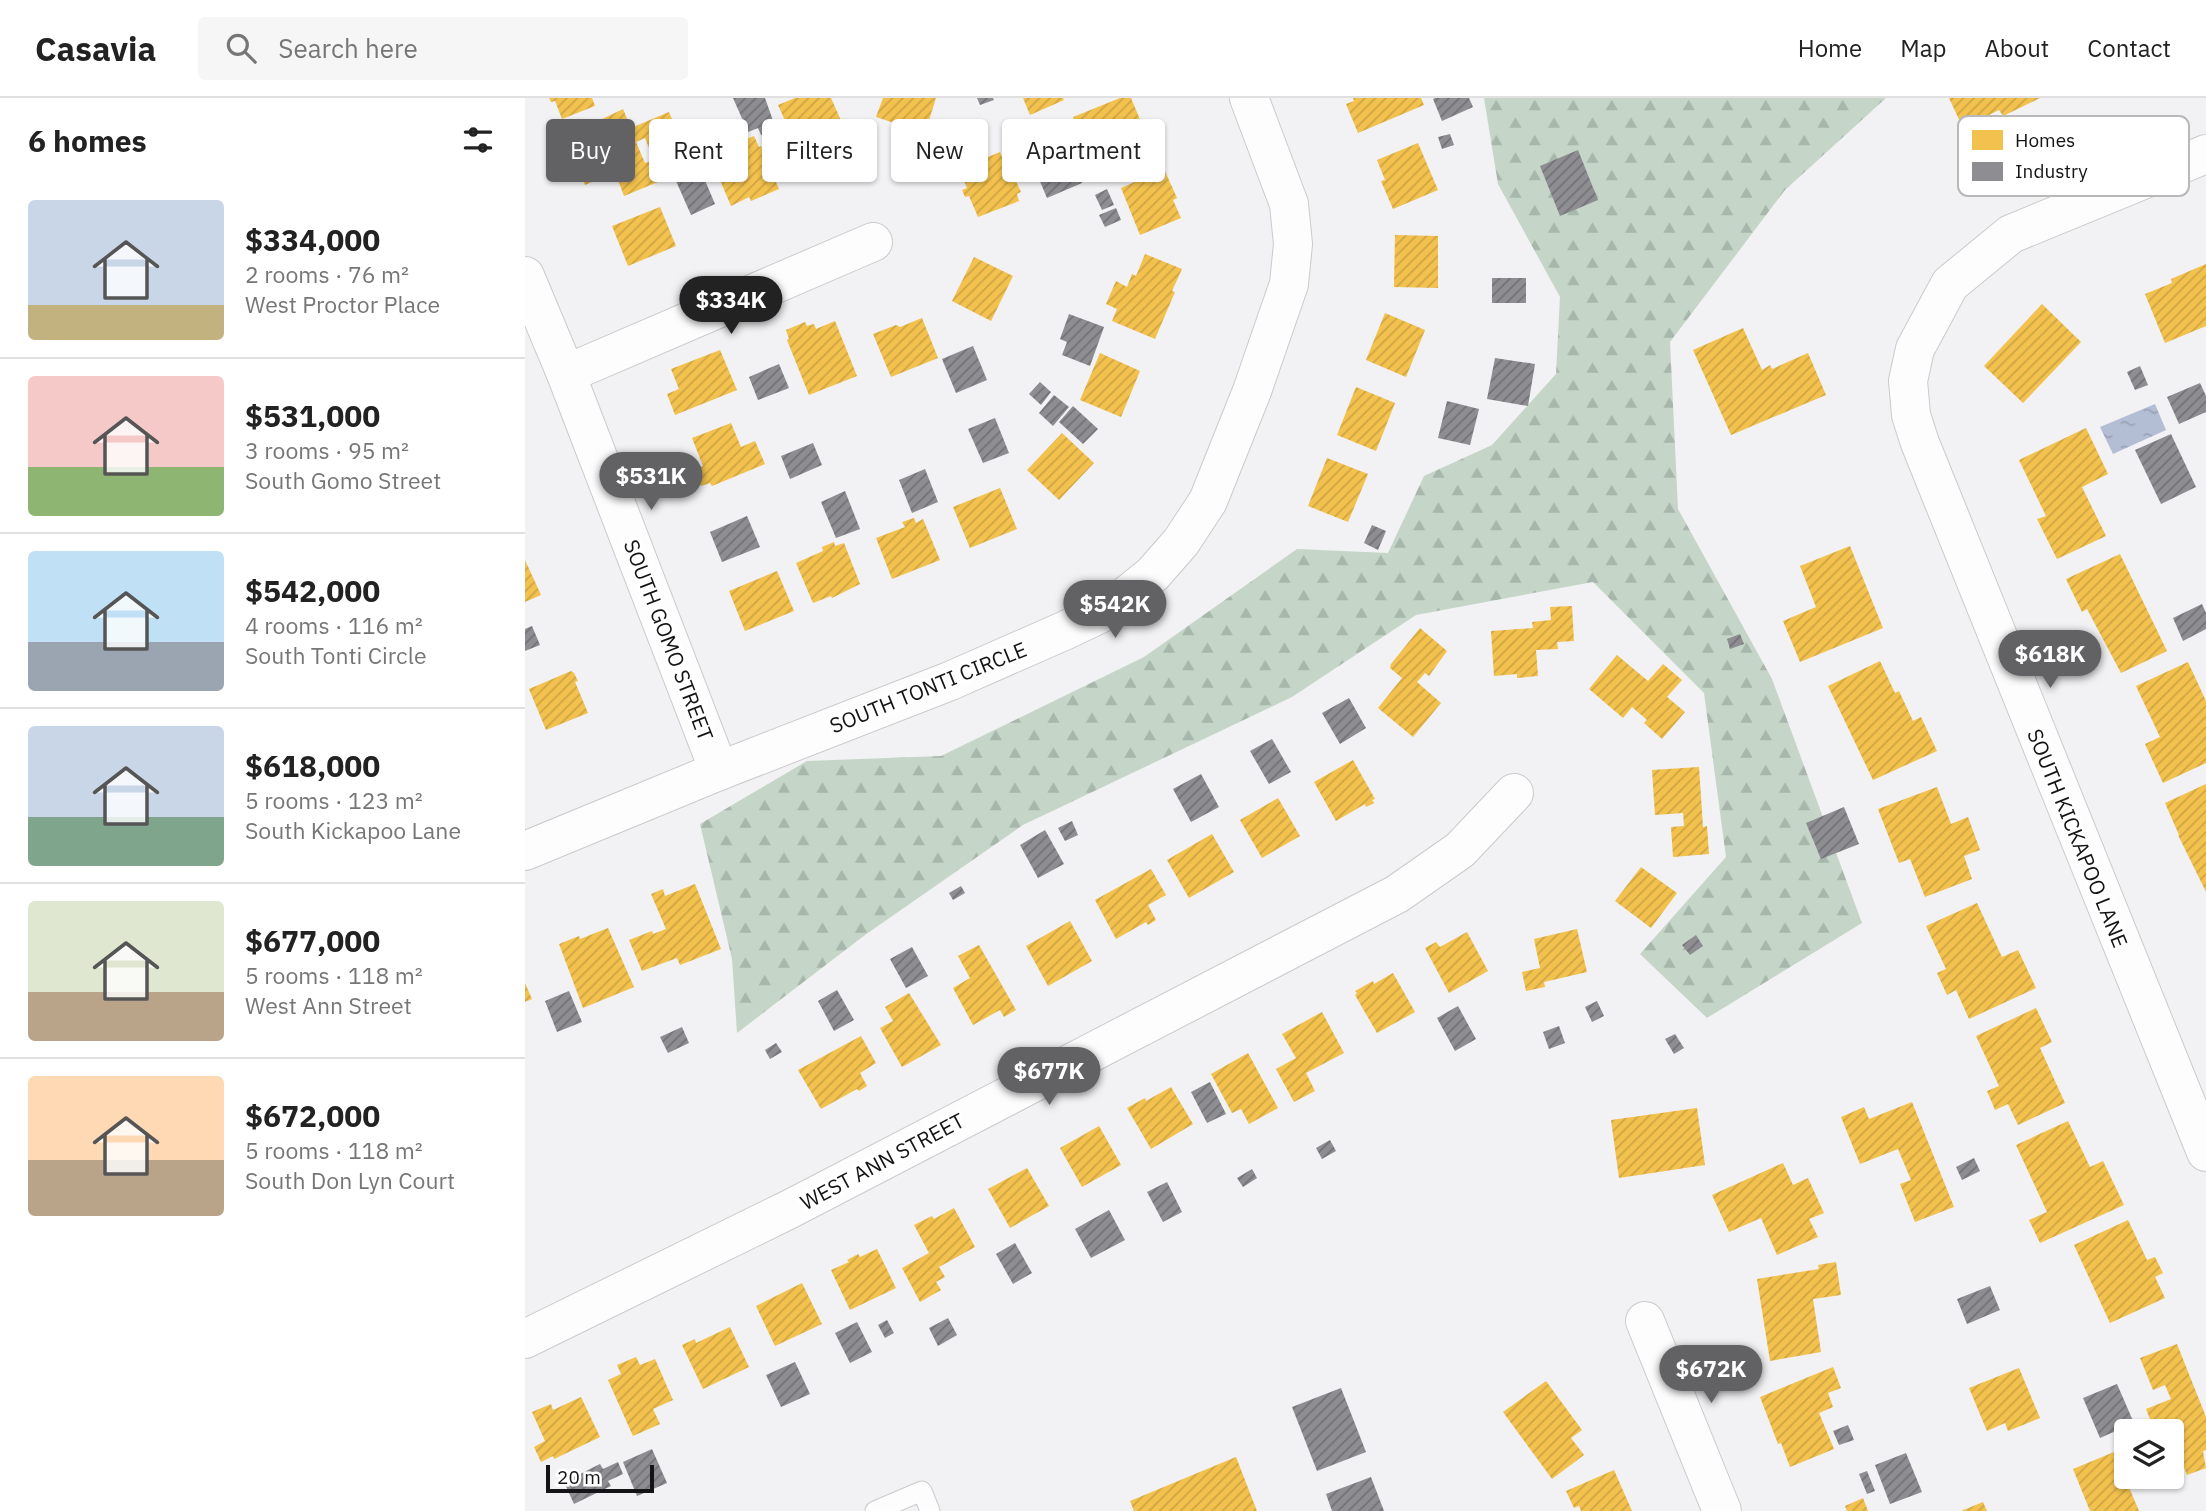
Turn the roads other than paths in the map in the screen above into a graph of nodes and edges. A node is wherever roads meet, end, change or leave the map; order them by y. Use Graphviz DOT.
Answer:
graph roads {
  1 [pos="1249,98"];
  2 [pos="2206,154"];
  3 [pos="2189,161"];
  4 [pos="2104,196"];
  5 [pos="873,242"];
  6 [pos="525,275"];
  7 [pos="566,374"];
  8 [pos="719,771"];
  9 [pos="1514,793"];
  10 [pos="525,851"];
  11 [pos="2206,1152"];
  12 [pos="1645,1321"];
  13 [pos="525,1339"];
  14 [pos="875,1511"];
  15 [pos="930,1511"];
  16 [pos="1722,1511"];
  1 -- 8 [label="street, SOUTH TONTI CIRCLE"];
  2 -- 3 [label="street, SOUTH KICKAPOO LANE"];
  4 -- 11 [label="street, SOUTH KICKAPOO LANE"];
  5 -- 7 [label="street"];
  6 -- 7 [label="street, SOUTH GOMO STREET"];
  7 -- 8 [label="street, SOUTH GOMO STREET"];
  8 -- 10 [label="street, SOUTH TONTI CIRCLE"];
  9 -- 13 [label="street, WEST ANN STREET"];
  12 -- 16 [label="street"];
  14 -- 15 [label="lane"];
}
